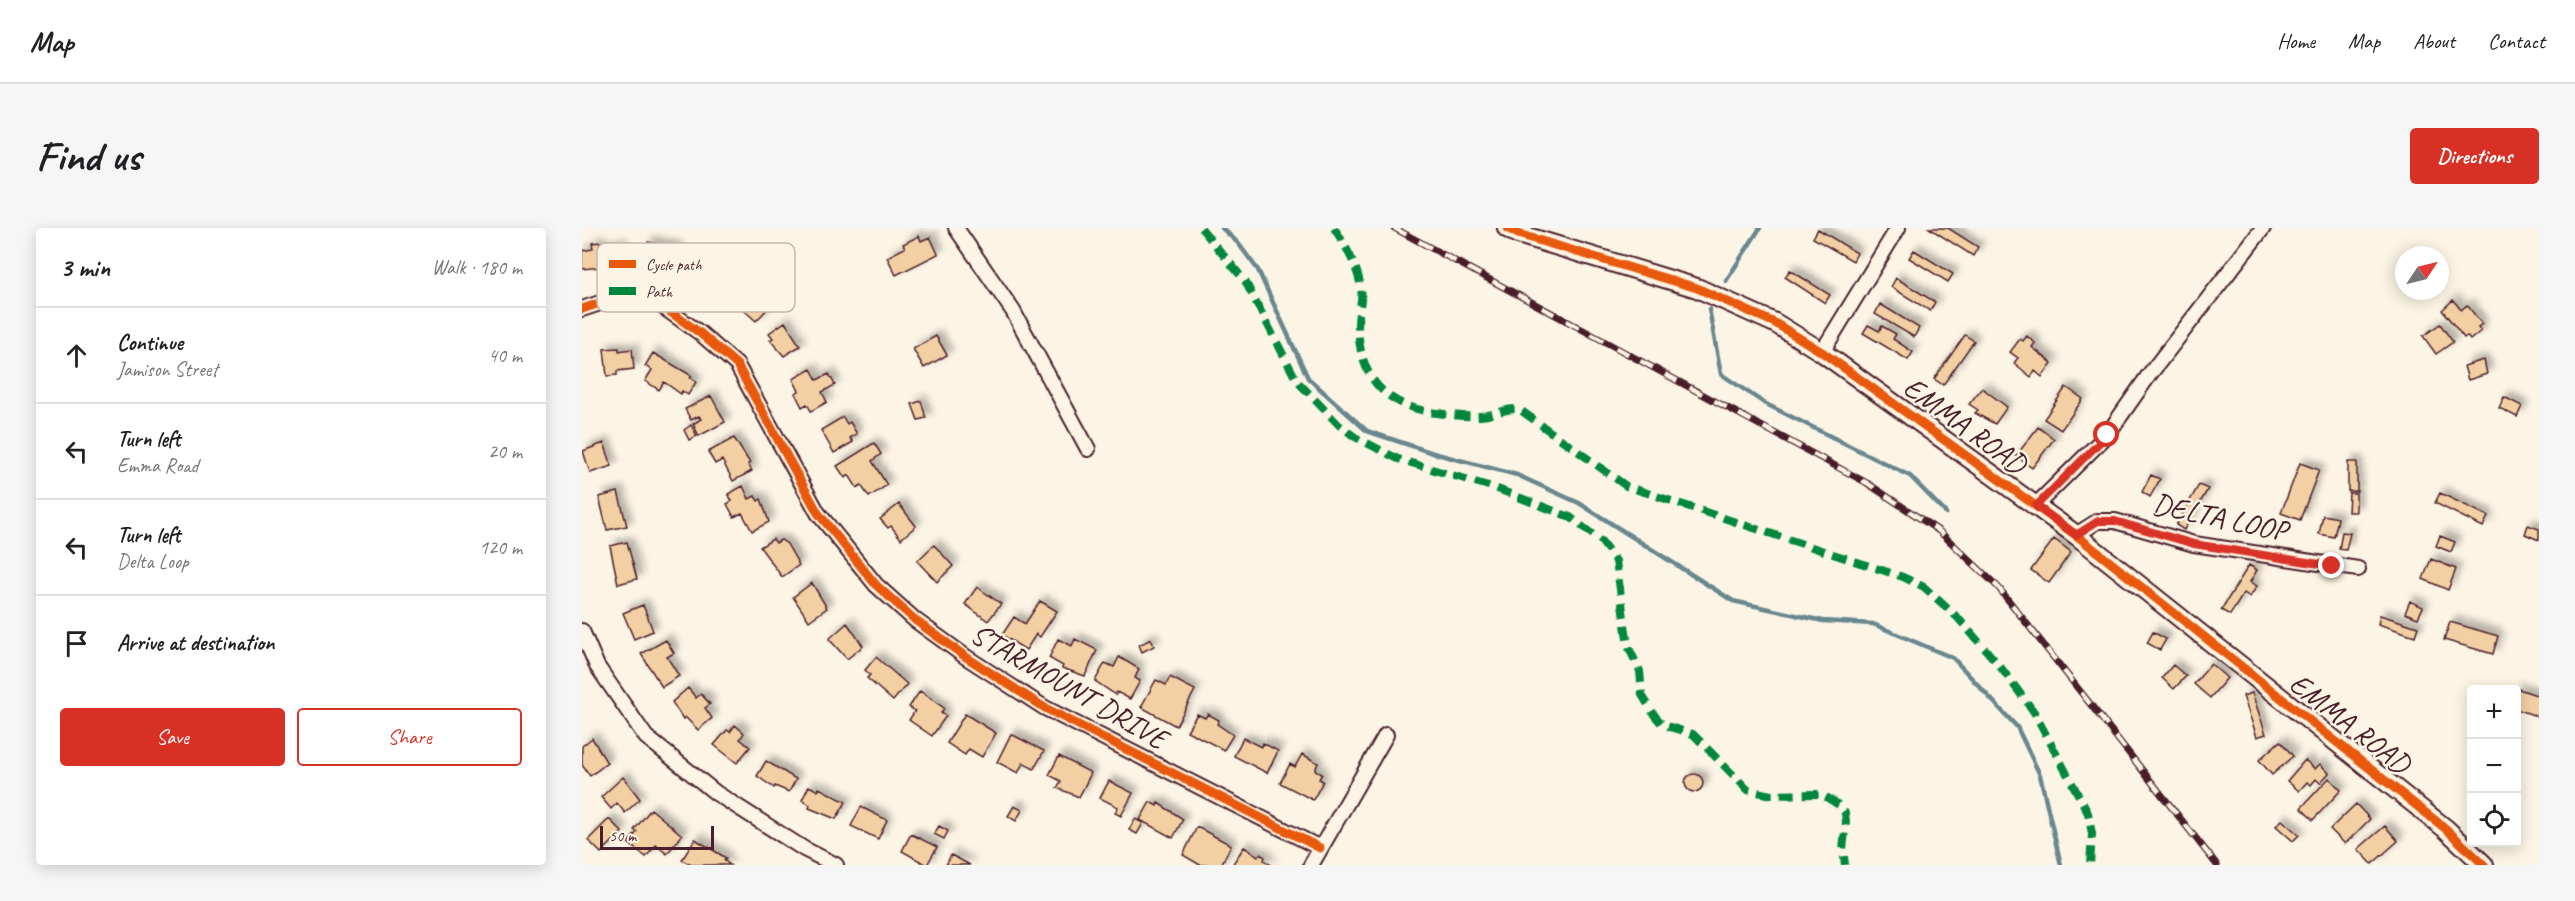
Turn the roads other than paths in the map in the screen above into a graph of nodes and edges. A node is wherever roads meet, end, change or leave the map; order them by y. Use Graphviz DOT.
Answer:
graph roads {
  1 [pos="956,228"];
  2 [pos="1507,228"];
  3 [pos="1898,228"];
  4 [pos="2263,228"];
  5 [pos="597,304"];
  6 [pos="582,309"];
  7 [pos="670,312"];
  8 [pos="1822,352"];
  9 [pos="1088,449"];
  10 [pos="2036,506"];
  11 [pos="2076,535"];
  12 [pos="2358,569"];
  13 [pos="582,631"];
  14 [pos="1386,735"];
  15 [pos="1320,848"];
  16 [pos="826,863"];
  17 [pos="1311,865"];
  18 [pos="2484,865"];
  1 -- 9 [label="street"];
  2 -- 8 [label="street, EMMA ROAD"];
  3 -- 8 [label="street"];
  4 -- 10 [label="street"];
  5 -- 6 [label="street, STARMOUNT DRIVE"];
  7 -- 15 [label="street, STARMOUNT DRIVE"];
  8 -- 10 [label="street, EMMA ROAD"];
  10 -- 11 [label="street, EMMA ROAD"];
  11 -- 12 [label="street, DELTA LOOP"];
  11 -- 18 [label="street, EMMA ROAD"];
  13 -- 16 [label="street"];
  14 -- 15 [label="street"];
  15 -- 17 [label="street"];
}
